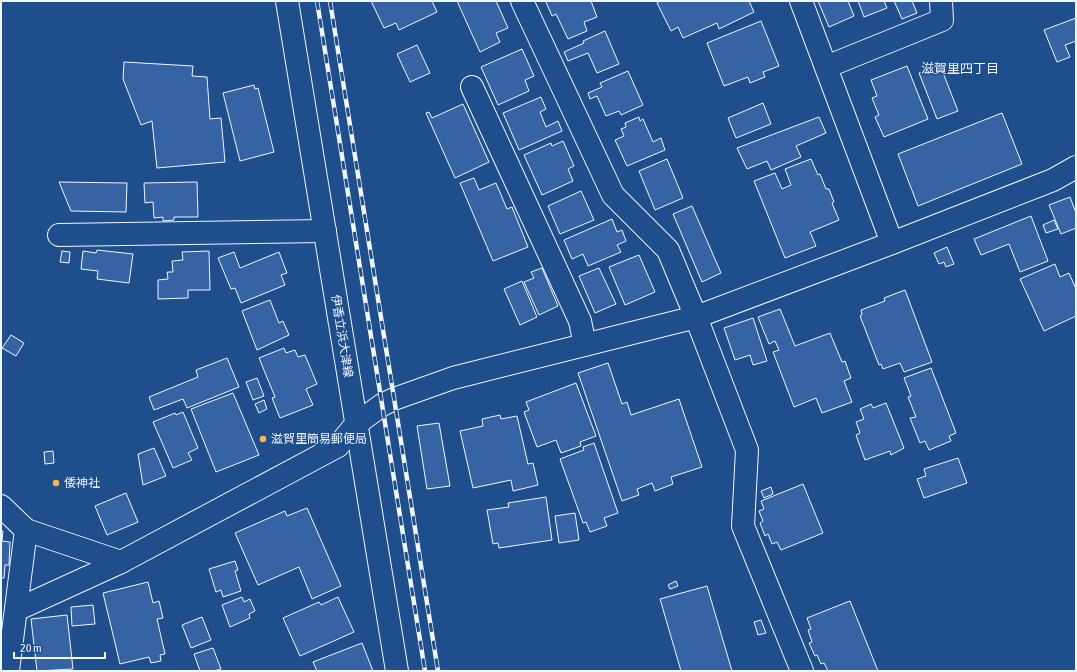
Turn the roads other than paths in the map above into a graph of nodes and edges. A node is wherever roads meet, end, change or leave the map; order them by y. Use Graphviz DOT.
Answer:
graph roads {
  1 [pos="287,1"];
  2 [pos="522,1"];
  3 [pos="801,1"];
  4 [pos="941,1"];
  5 [pos="826,67"];
  6 [pos="472,87"];
  7 [pos="1076,167"];
  8 [pos="325,231"];
  9 [pos="59,235"];
  10 [pos="892,243"];
  11 [pos="696,317"];
  12 [pos="585,344"];
  13 [pos="356,424"];
  14 [pos="1,506"];
  15 [pos="26,530"];
  16 [pos="121,562"];
  17 [pos="11,600"];
  18 [pos="8,671"];
  19 [pos="397,671"];
  20 [pos="802,671"];
  1 -- 8 [label="street, 伊香立浜大津線"];
  2 -- 11 [label="street"];
  3 -- 5 [label="street"];
  4 -- 5 [label="street"];
  5 -- 10 [label="street"];
  6 -- 12 [label="street"];
  7 -- 10 [label="street"];
  8 -- 9 [label="street"];
  8 -- 13 [label="street, 伊香立浜大津線"];
  10 -- 11 [label="street"];
  11 -- 12 [label="street"];
  11 -- 20 [label="street"];
  12 -- 13 [label="street"];
  13 -- 16 [label="street"];
  13 -- 19 [label="street, 伊香立浜大津線"];
  14 -- 15 [label="street"];
  15 -- 16 [label="street"];
  15 -- 17 [label="street"];
  16 -- 17 [label="street"];
  17 -- 18 [label="street"];
}
